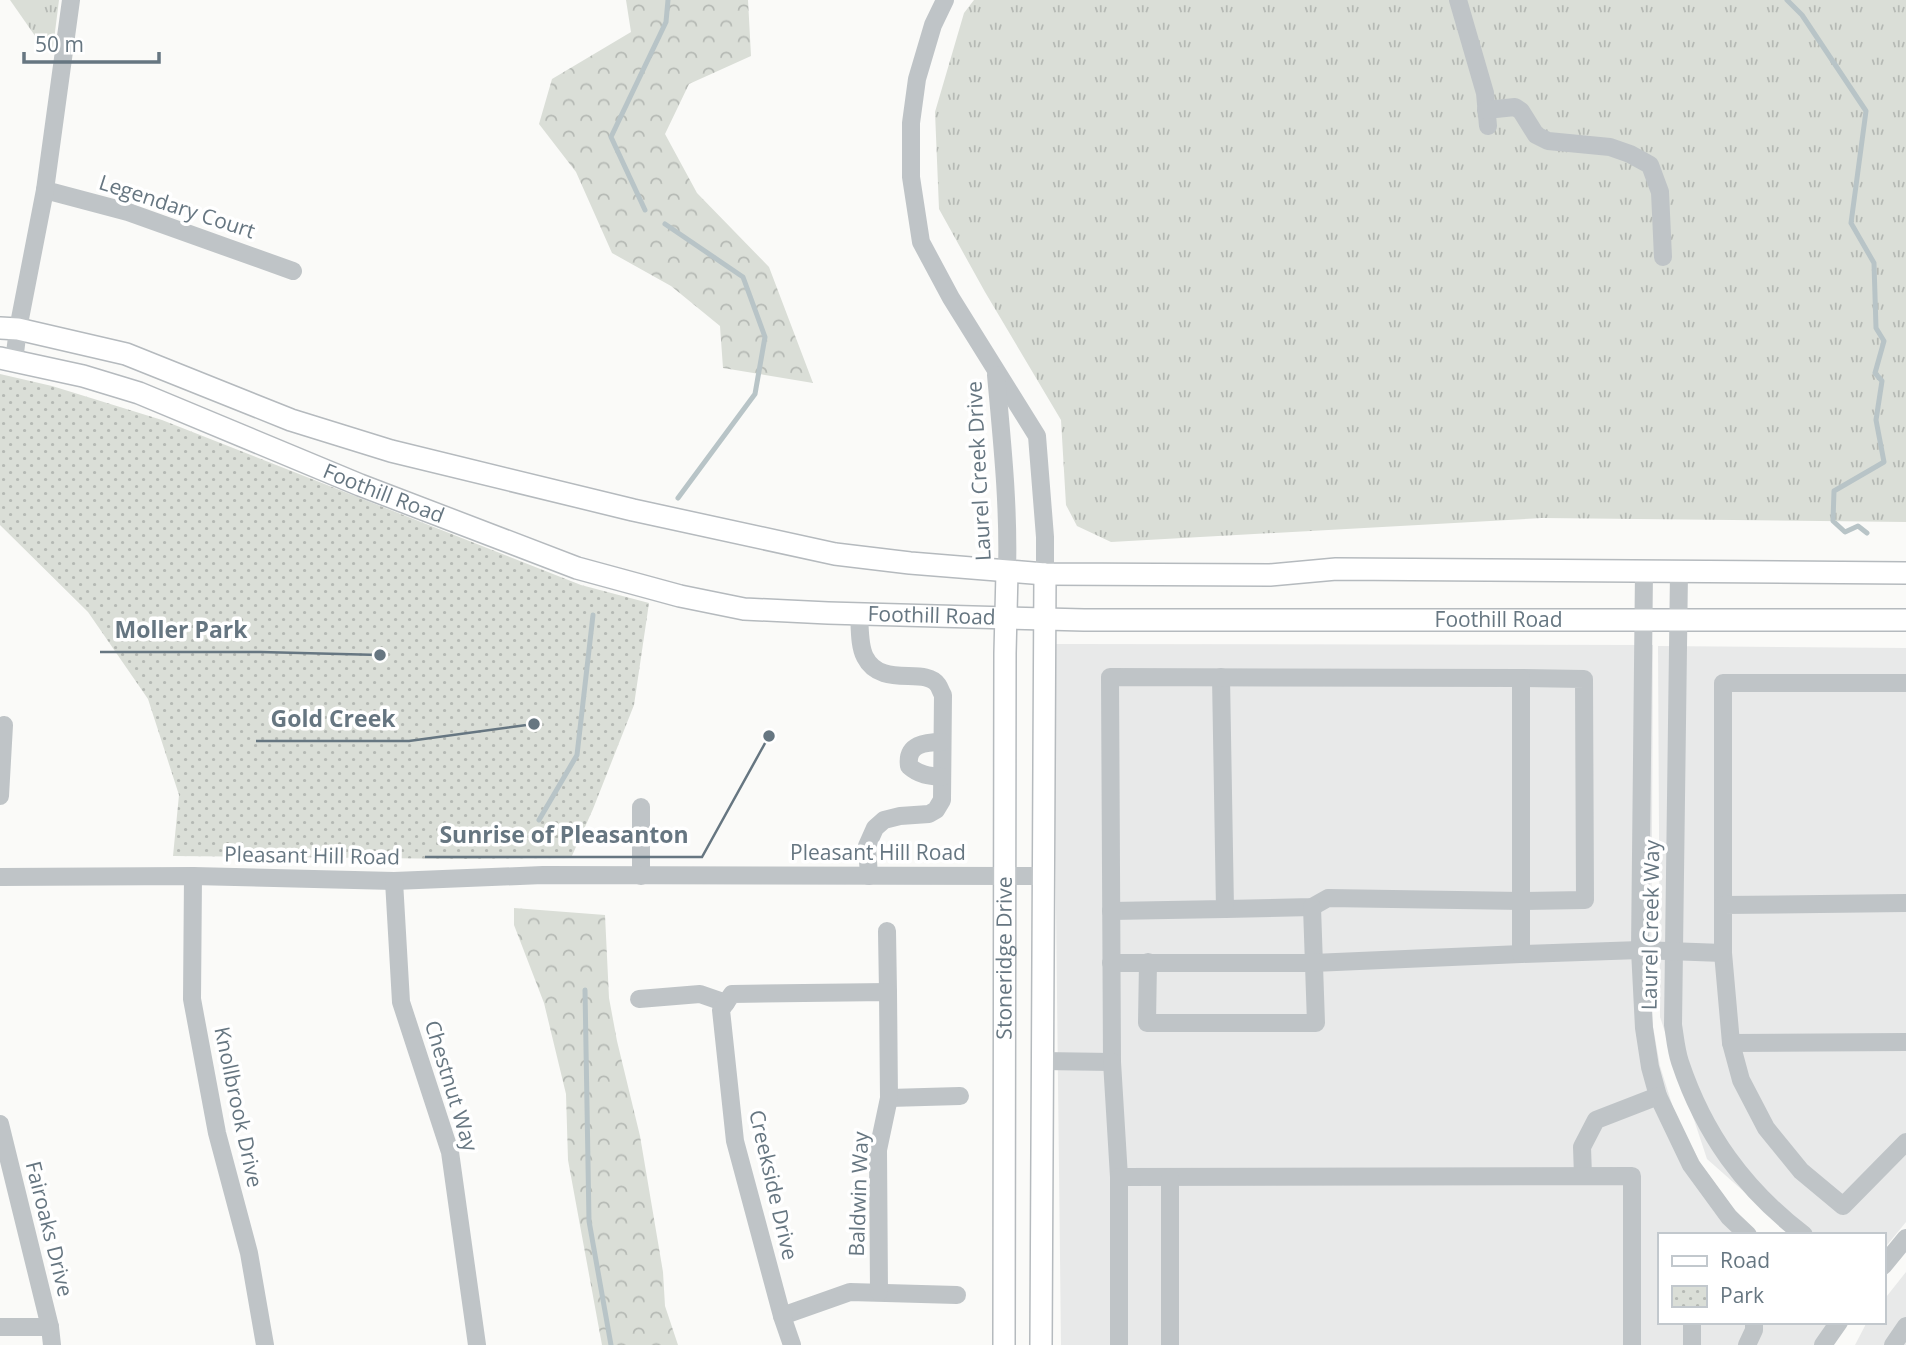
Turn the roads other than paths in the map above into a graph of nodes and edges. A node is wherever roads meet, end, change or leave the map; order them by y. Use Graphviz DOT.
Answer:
graph roads {
  1 [pos="71,0"];
  2 [pos="945,0"];
  3 [pos="1458,0"];
  4 [pos="45,190"];
  5 [pos="1663,257"];
  6 [pos="293,271"];
  7 [pos="9,329"];
  8 [pos="7,360"];
  9 [pos="995,368"];
  10 [pos="1644,571"];
  11 [pos="1007,572"];
  12 [pos="1679,572"];
  13 [pos="1906,573"];
  14 [pos="1045,574"];
  15 [pos="859,614"];
  16 [pos="1006,617"];
  17 [pos="1044,618"];
  18 [pos="1645,620"];
  19 [pos="1679,620"];
  20 [pos="1906,620"];
  21 [pos="1221,677"];
  22 [pos="1521,678"];
  23 [pos="1906,683"];
  24 [pos="4,725"];
  25 [pos="942,742"];
  26 [pos="942,777"];
  27 [pos="0,796"];
  28 [pos="641,807"];
  29 [pos="193,876"];
  30 [pos="641,876"];
  31 [pos="869,876"];
  32 [pos="1005,876"];
  33 [pos="1042,876"];
  34 [pos="0,877"];
  35 [pos="394,881"];
  36 [pos="1522,901"];
  37 [pos="1906,903"];
  38 [pos="1723,905"];
  39 [pos="1312,907"];
  40 [pos="1225,909"];
  41 [pos="1111,911"];
  42 [pos="887,931"];
  43 [pos="1640,950"];
  44 [pos="1672,950"];
  45 [pos="1723,953"];
  46 [pos="1521,954"];
  47 [pos="1148,962"];
  48 [pos="1111,963"];
  49 [pos="1313,963"];
  50 [pos="888,992"];
  51 [pos="729,998"];
  52 [pos="639,999"];
  53 [pos="1906,1042"];
  54 [pos="1731,1043"];
  55 [pos="1041,1061"];
  56 [pos="1112,1062"];
  57 [pos="960,1096"];
  58 [pos="1658,1096"];
  59 [pos="889,1098"];
  60 [pos="0,1124"];
  61 [pos="1906,1142"];
  62 [pos="1583,1176"];
  63 [pos="1119,1177"];
  64 [pos="1170,1177"];
  65 [pos="1746,1233"];
  66 [pos="1801,1233"];
  67 [pos="1906,1238"];
  68 [pos="1885,1264"];
  69 [pos="879,1293"];
  70 [pos="957,1295"];
  71 [pos="782,1316"];
  72 [pos="1692,1324"];
  73 [pos="1754,1324"];
  74 [pos="1838,1324"];
  75 [pos="1906,1326"];
  76 [pos="0,1327"];
  77 [pos="51,1336"];
  78 [pos="265,1345"];
  79 [pos="477,1345"];
  80 [pos="792,1345"];
  81 [pos="1004,1345"];
  82 [pos="1041,1345"];
  83 [pos="1119,1345"];
  84 [pos="1170,1345"];
  85 [pos="1632,1345"];
  86 [pos="1692,1345"];
  87 [pos="1747,1345"];
  88 [pos="1824,1345"];
  89 [pos="1893,1345"];
  1 -- 4 [label="street"];
  2 -- 9 [label="street, Laurel Creek Drive"];
  3 -- 5 [label="street"];
  4 -- 6 [label="street, Legendary Court"];
  4 -- 7 [label="street"];
  7 -- 8 [label="street"];
  7 -- 11 [label="main road, Foothill Road"];
  8 -- 15 [label="main road, Foothill Road"];
  9 -- 11 [label="street, Laurel Creek Drive"];
  9 -- 14 [label="street, Laurel Creek Drive"];
  10 -- 12 [label="main road, Foothill Road"];
  10 -- 14 [label="main road, Foothill Road"];
  10 -- 18 [label="street, Laurel Creek Way"];
  11 -- 14 [label="main road, Foothill Road"];
  11 -- 16 [label="main road, Stoneridge Drive"];
  12 -- 13 [label="main road, Foothill Road"];
  12 -- 19 [label="street, Laurel Creek Way"];
  14 -- 17 [label="main road, Stoneridge Drive"];
  15 -- 16 [label="main road, Foothill Road"];
  15 -- 25 [label="street"];
  16 -- 17 [label="main road, Foothill Road"];
  16 -- 32 [label="main road, Stoneridge Drive"];
  17 -- 18 [label="main road, Foothill Road"];
  17 -- 33 [label="main road, Stoneridge Drive"];
  18 -- 19 [label="main road, Foothill Road"];
  18 -- 43 [label="street, Laurel Creek Way"];
  19 -- 20 [label="main road, Foothill Road"];
  19 -- 44 [label="street, Laurel Creek Way"];
  21 -- 22 [label="street"];
  21 -- 40 [label="street"];
  21 -- 41 [label="street"];
  22 -- 36 [label="street"];
  22 -- 36 [label="street"];
  23 -- 38 [label="street"];
  24 -- 27 [label="street"];
  25 -- 26 [label="street"];
  25 -- 26 [label="street"];
  26 -- 31 [label="street"];
  28 -- 30 [label="street"];
  29 -- 34 [label="street, Pleasant Hill Road"];
  29 -- 35 [label="street, Pleasant Hill Road"];
  29 -- 78 [label="street, Knollbrook Drive"];
  30 -- 31 [label="street, Pleasant Hill Road"];
  30 -- 35 [label="street, Pleasant Hill Road"];
  31 -- 32 [label="street, Pleasant Hill Road"];
  32 -- 33 [label="street, Pleasant Hill Road"];
  32 -- 81 [label="main road, Stoneridge Drive"];
  33 -- 55 [label="main road, Stoneridge Drive"];
  35 -- 79 [label="street, Chestnut Way"];
  36 -- 39 [label="street"];
  36 -- 46 [label="street"];
  37 -- 38 [label="street"];
  38 -- 45 [label="street"];
  39 -- 40 [label="street"];
  39 -- 49 [label="street"];
  40 -- 41 [label="street"];
  41 -- 48 [label="street"];
  42 -- 50 [label="street, Baldwin Way"];
  43 -- 44 [label="street"];
  43 -- 46 [label="street"];
  43 -- 58 [label="street, Laurel Creek Way"];
  44 -- 45 [label="street"];
  44 -- 66 [label="street, Laurel Creek Way"];
  45 -- 54 [label="street"];
  46 -- 49 [label="street"];
  47 -- 48 [label="street"];
  47 -- 49 [label="street"];
  47 -- 49 [label="street"];
  48 -- 56 [label="street"];
  50 -- 51 [label="street"];
  50 -- 59 [label="street, Baldwin Way"];
  51 -- 52 [label="street"];
  51 -- 71 [label="street, Creekside Drive"];
  53 -- 54 [label="street"];
  54 -- 61 [label="street"];
  55 -- 56 [label="street"];
  55 -- 82 [label="main road, Stoneridge Drive"];
  56 -- 63 [label="street"];
  57 -- 59 [label="street"];
  58 -- 62 [label="street"];
  58 -- 65 [label="street, Laurel Creek Way"];
  59 -- 69 [label="street, Baldwin Way"];
  60 -- 77 [label="street, Fairoaks Drive"];
  62 -- 64 [label="street"];
  62 -- 85 [label="street"];
  63 -- 64 [label="street"];
  63 -- 83 [label="street"];
  64 -- 84 [label="street"];
  67 -- 68 [label="street"];
  69 -- 70 [label="street"];
  69 -- 71 [label="street"];
  71 -- 80 [label="street, Creekside Drive"];
  72 -- 86 [label="street"];
  73 -- 87 [label="street"];
  74 -- 88 [label="street"];
  75 -- 89 [label="street"];
  76 -- 77 [label="street"];
}
